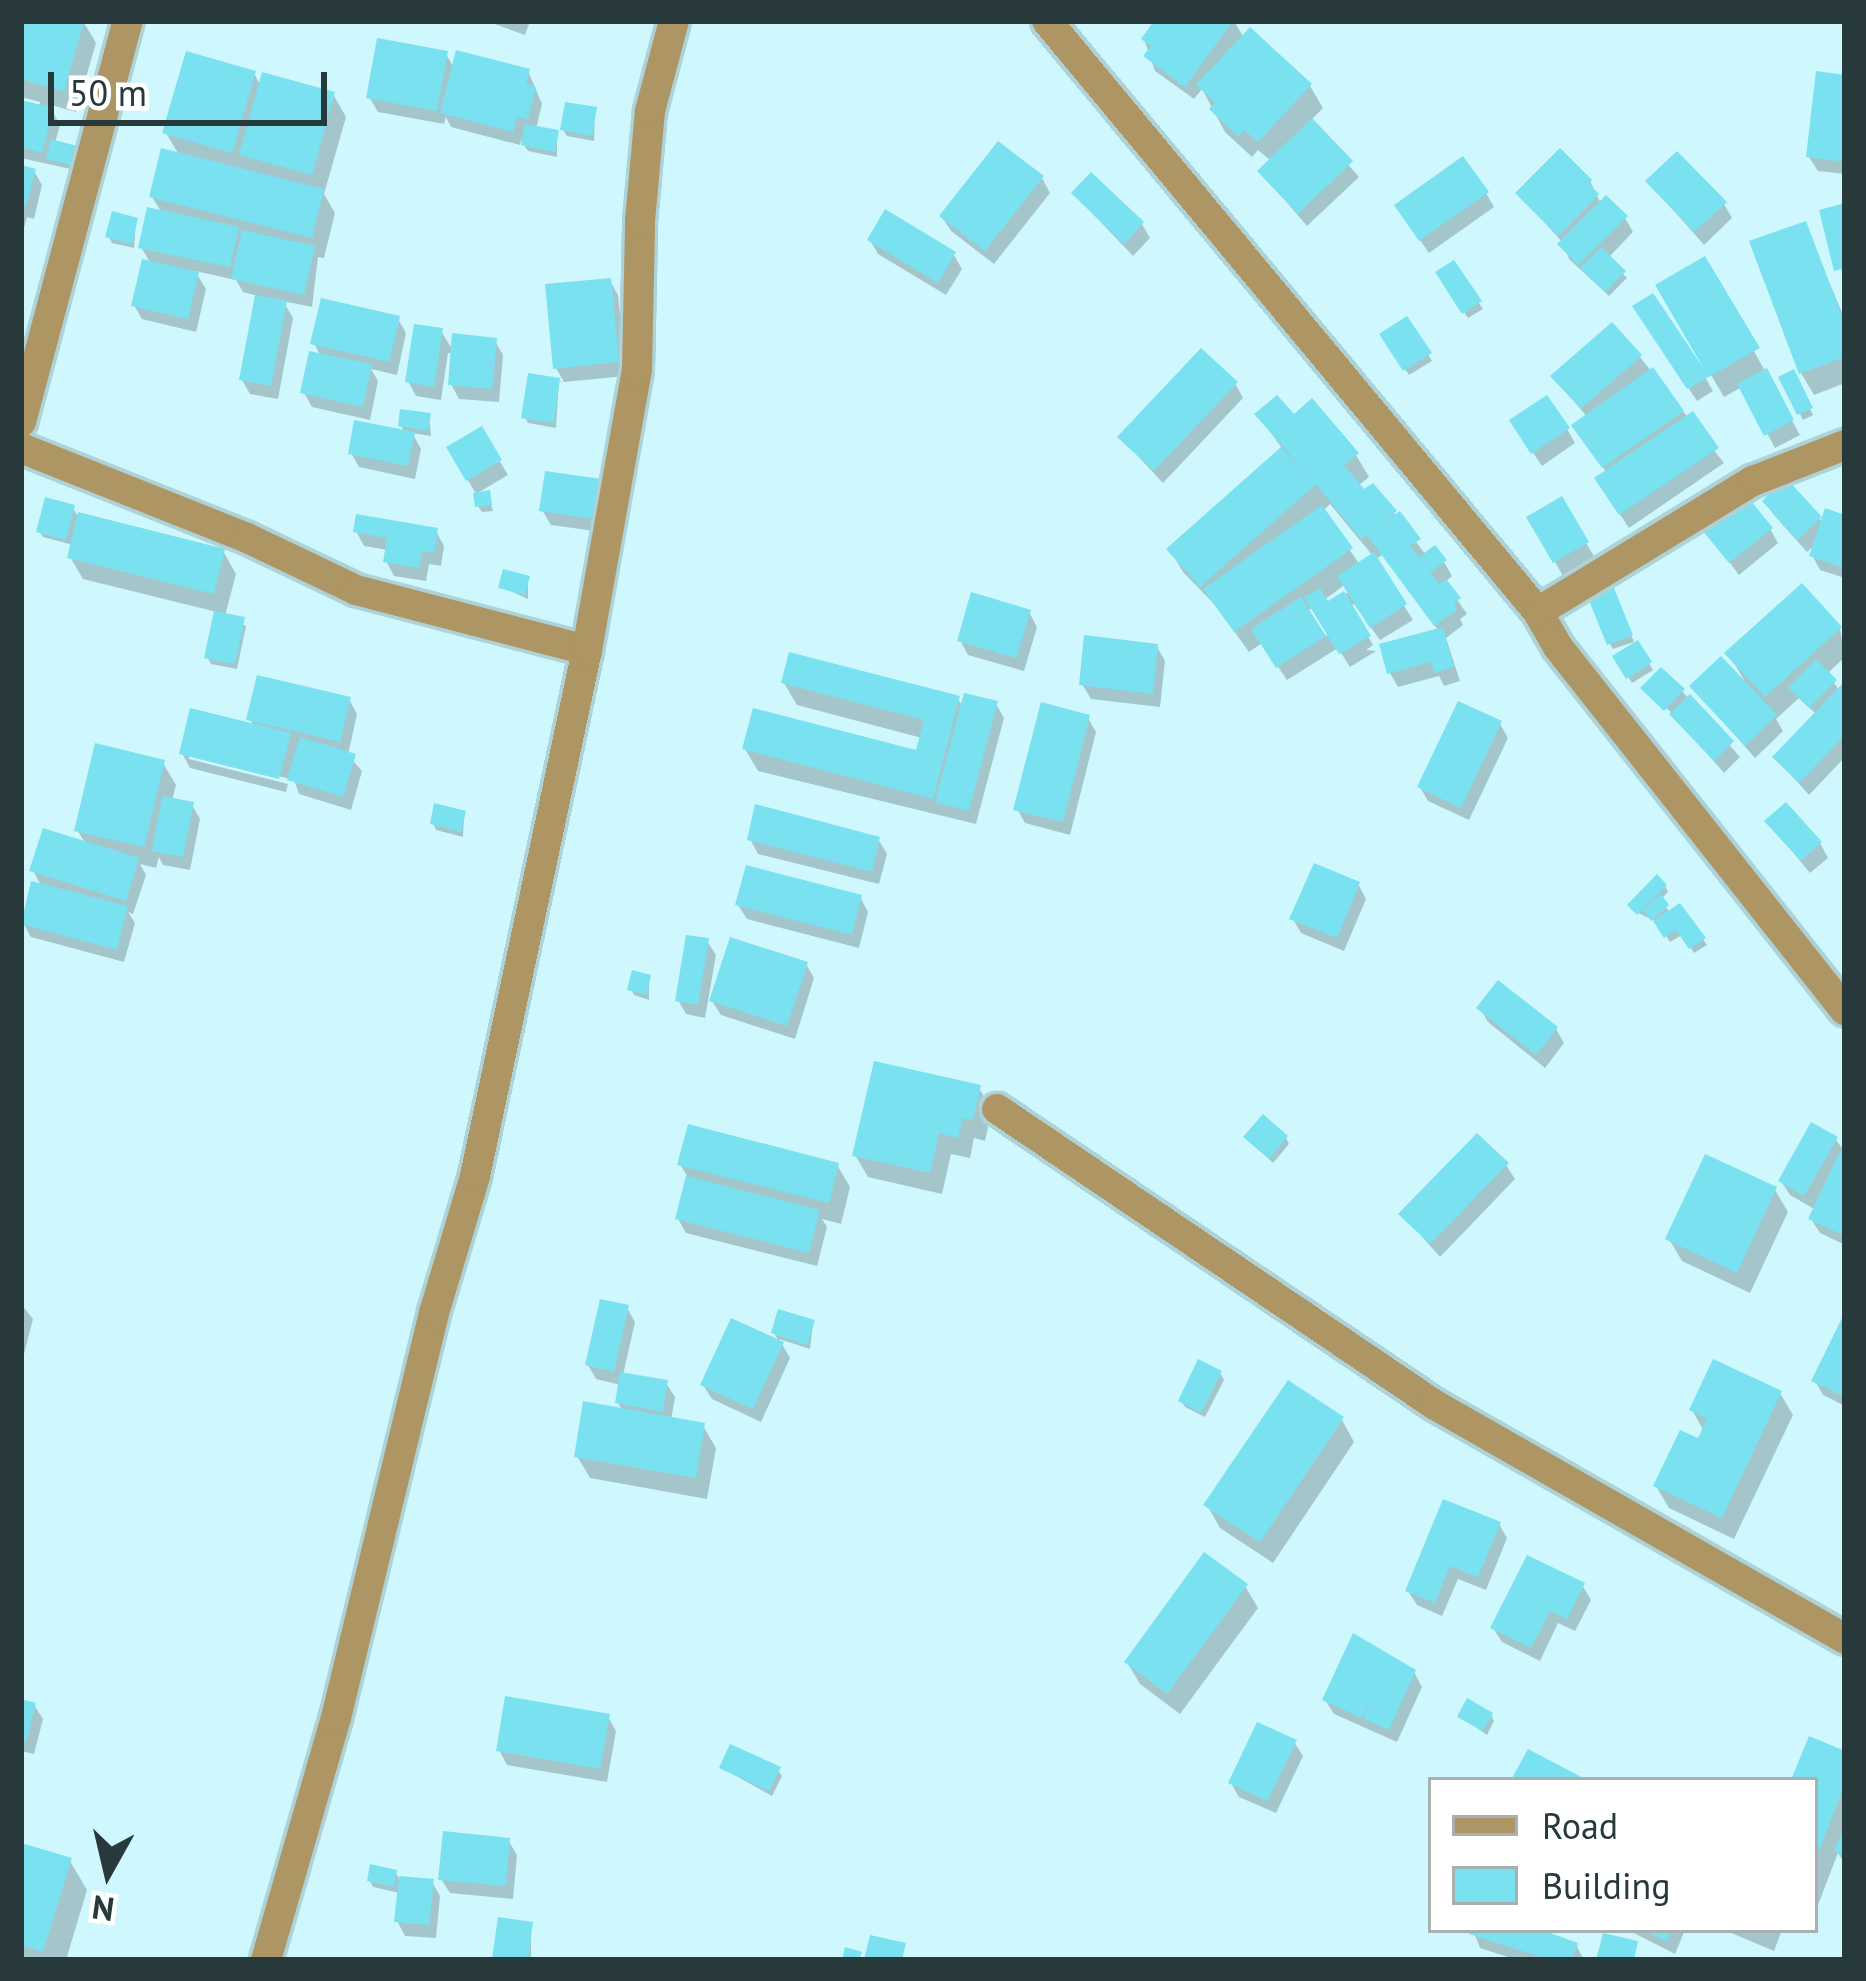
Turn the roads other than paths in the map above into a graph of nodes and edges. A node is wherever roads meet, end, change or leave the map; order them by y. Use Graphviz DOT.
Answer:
graph roads {
  1 [pos="128,21"];
  2 [pos="674,21"];
  3 [pos="1046,21"];
  4 [pos="21,422"];
  5 [pos="1845,445"];
  6 [pos="21,448"];
  7 [pos="1538,612"];
  8 [pos="587,650"];
  9 [pos="1845,1010"];
  10 [pos="997,1109"];
  11 [pos="1845,1639"];
  12 [pos="266,1960"];
  1 -- 4 [label="street"];
  2 -- 8 [label="street"];
  3 -- 7 [label="street"];
  5 -- 7 [label="street"];
  6 -- 8 [label="street"];
  7 -- 9 [label="street"];
  8 -- 12 [label="street"];
  10 -- 11 [label="street"];
}
